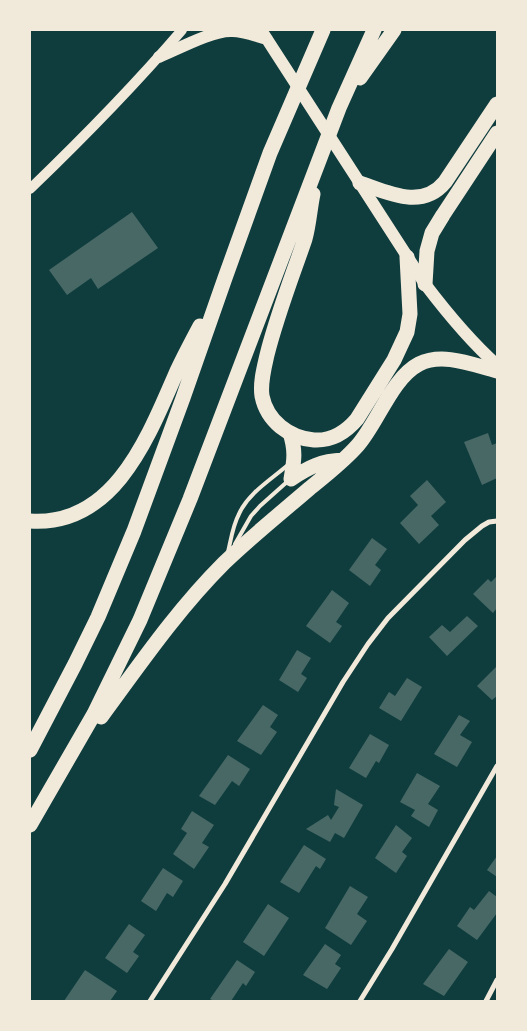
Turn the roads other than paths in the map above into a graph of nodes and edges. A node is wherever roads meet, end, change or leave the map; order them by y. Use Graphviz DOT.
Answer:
graph roads {
  1 [pos="182,30"];
  2 [pos="323,30"];
  3 [pos="374,30"];
  4 [pos="394,30"];
  5 [pos="264,34"];
  6 [pos="159,57"];
  7 [pos="497,104"];
  8 [pos="339,108"];
  9 [pos="497,133"];
  10 [pos="319,158"];
  11 [pos="360,183"];
  12 [pos="30,189"];
  13 [pos="407,257"];
  14 [pos="225,278"];
  15 [pos="425,284"];
  16 [pos="497,365"];
  17 [pos="497,371"];
  18 [pos="290,434"];
  19 [pos="343,460"];
  20 [pos="294,461"];
  21 [pos="292,479"];
  22 [pos="30,521"];
  23 [pos="497,521"];
  24 [pos="224,563"];
  25 [pos="30,750"];
  26 [pos="68,760"];
  27 [pos="497,766"];
  28 [pos="30,825"];
  29 [pos="497,980"];
  30 [pos="150,1001"];
  31 [pos="360,1001"];
  32 [pos="486,1001"];
  1 -- 6 [label="main road"];
  2 -- 14 [label="highway"];
  3 -- 8 [label="highway"];
  4 -- 8 [label="highway"];
  5 -- 6 [label="main road"];
  5 -- 11 [label="main road"];
  6 -- 12 [label="main road"];
  7 -- 11 [label="highway"];
  8 -- 10 [label="highway"];
  9 -- 15 [label="highway"];
  10 -- 18 [label="highway"];
  10 -- 26 [label="highway"];
  11 -- 13 [label="main road"];
  13 -- 15 [label="main road"];
  13 -- 18 [label="highway"];
  14 -- 22 [label="highway"];
  14 -- 25 [label="highway"];
  15 -- 16 [label="main road"];
  17 -- 19 [label="highway"];
  18 -- 20 [label="highway"];
  19 -- 21 [label="highway"];
  19 -- 24 [label="highway"];
  20 -- 21 [label="highway"];
  20 -- 24 [label="lane"];
  21 -- 24 [label="lane"];
  23 -- 30 [label="street"];
  24 -- 26 [label="highway"];
  26 -- 28 [label="highway"];
  27 -- 31 [label="street"];
  29 -- 32 [label="street"];
}
